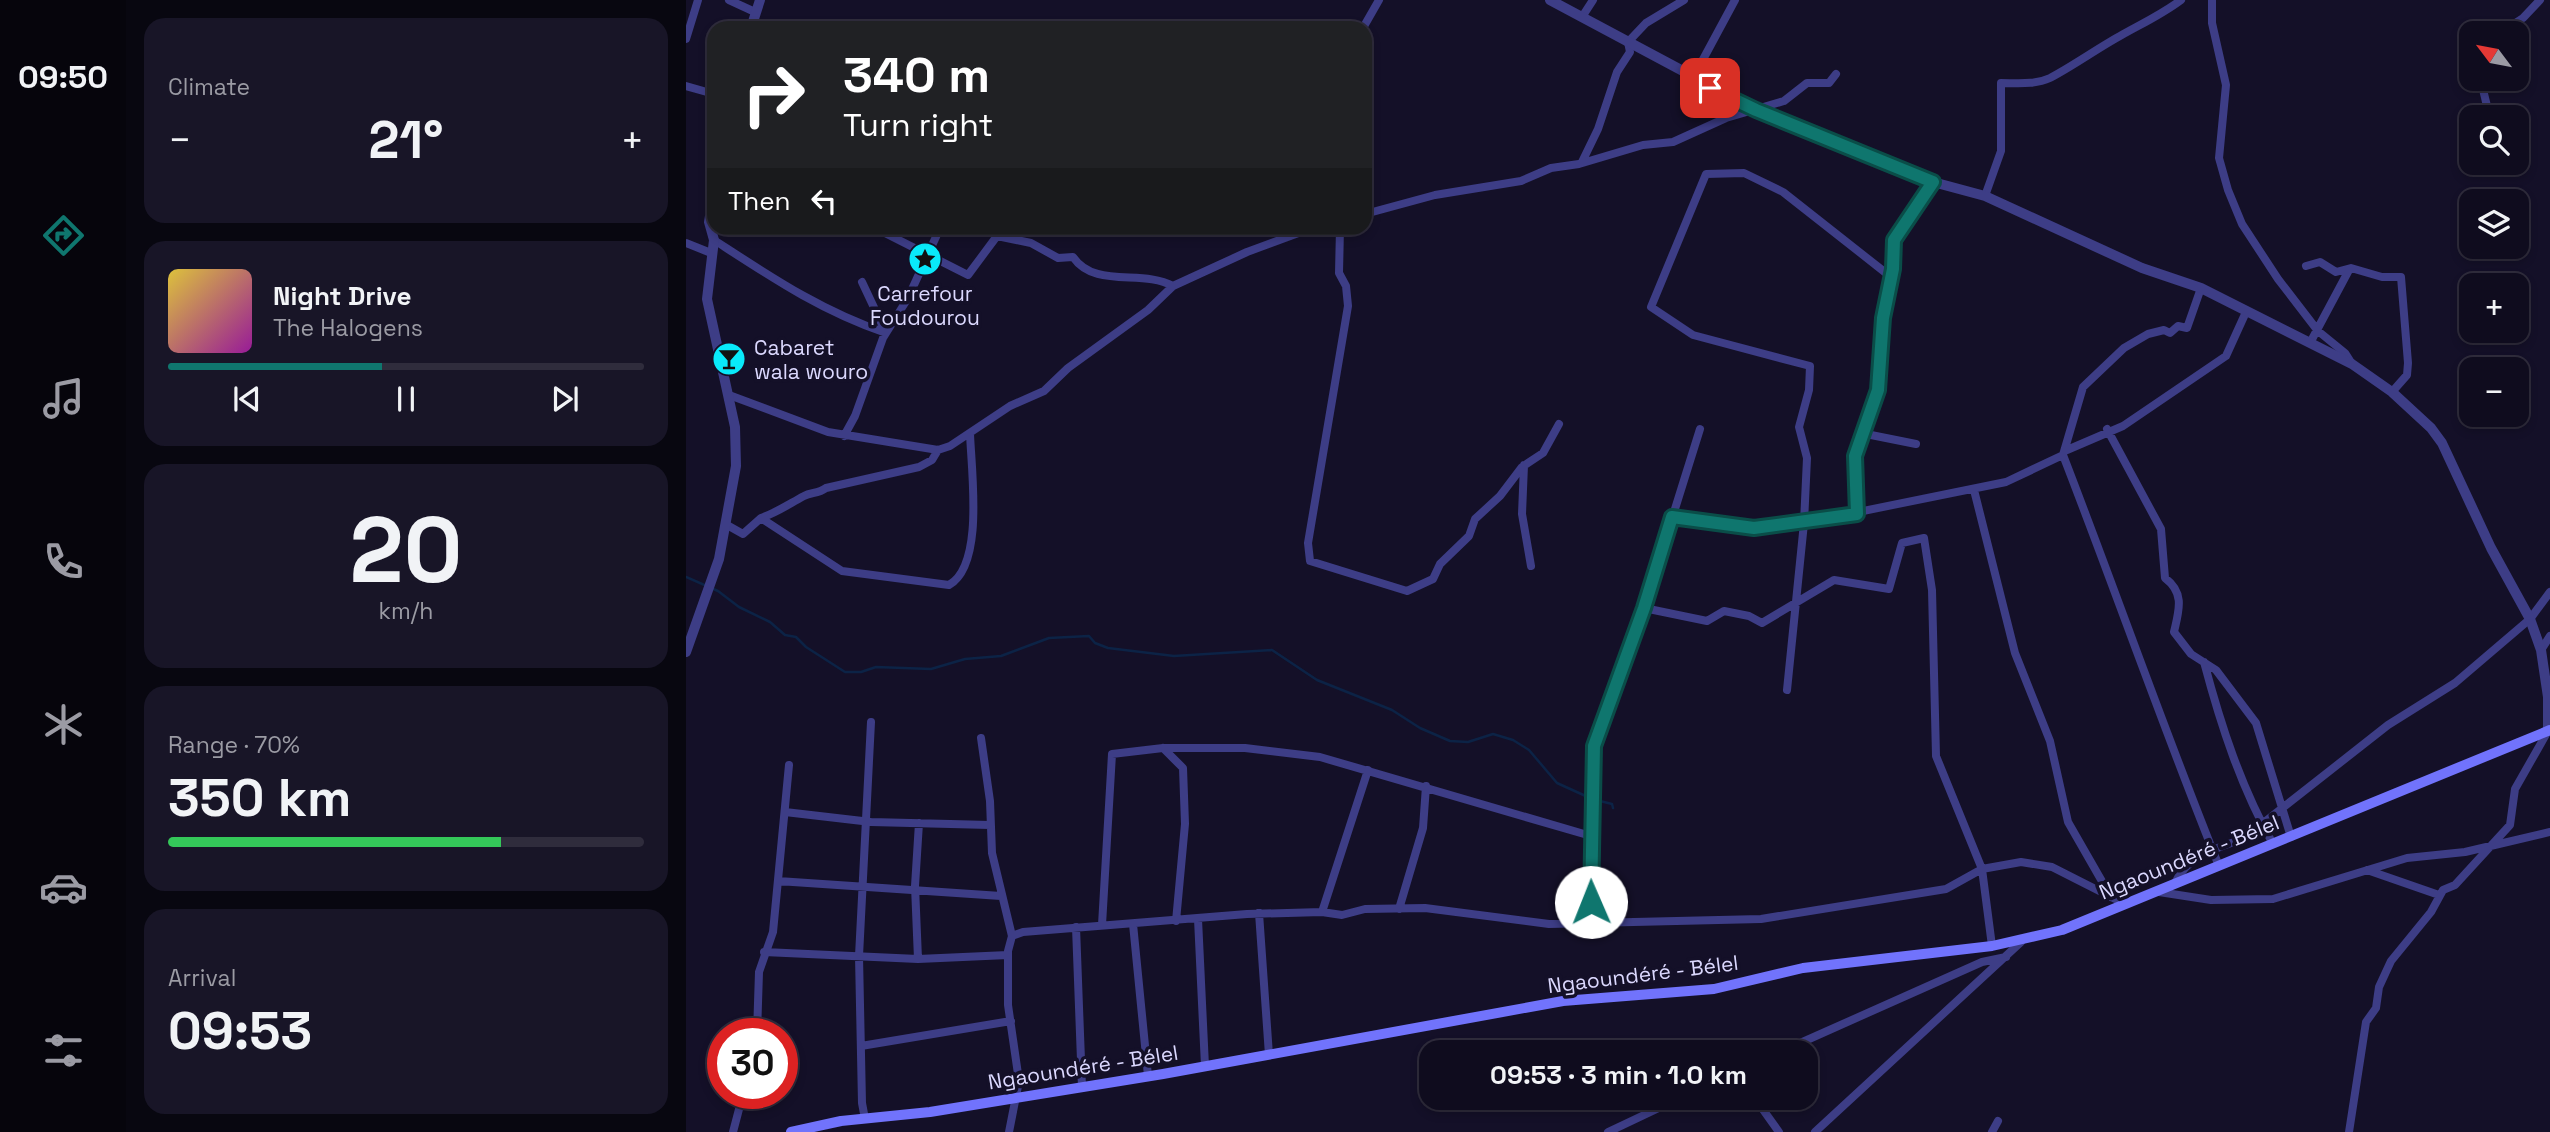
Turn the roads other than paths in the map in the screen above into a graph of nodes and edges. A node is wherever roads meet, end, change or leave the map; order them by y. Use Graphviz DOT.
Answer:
graph roads {
  1 [pos="698,0"];
  2 [pos="729,0"];
  3 [pos="760,0"];
  4 [pos="1379,0"];
  5 [pos="1550,0"];
  6 [pos="1594,0"];
  7 [pos="1684,0"];
  8 [pos="1735,0"];
  9 [pos="2181,0"];
  10 [pos="2212,0"];
  11 [pos="2540,0"];
  12 [pos="755,12"];
  13 [pos="1582,17"];
  14 [pos="753,21"];
  15 [pos="1367,21"];
  16 [pos="2518,21"];
  17 [pos="686,39"];
  18 [pos="1628,43"];
  19 [pos="1836,74"];
  20 [pos="1693,78"];
  21 [pos="686,86"];
  22 [pos="707,92"];
  23 [pos="1756,110"];
  24 [pos="1579,164"];
  25 [pos="1933,182"];
  26 [pos="1985,196"];
  27 [pos="1372,212"];
  28 [pos="712,235"];
  29 [pos="890,235"];
  30 [pos="937,235"];
  31 [pos="1293,235"];
  32 [pos="1340,235"];
  33 [pos="1000,236"];
  34 [pos="713,240"];
  35 [pos="686,243"];
  36 [pos="711,253"];
  37 [pos="928,253"];
  38 [pos="2306,265"];
  39 [pos="2349,270"];
  40 [pos="1891,277"];
  41 [pos="862,282"];
  42 [pos="1173,286"];
  43 [pos="2201,288"];
  44 [pos="2246,312"];
  45 [pos="2318,331"];
  46 [pos="886,333"];
  47 [pos="2310,343"];
  48 [pos="2352,364"];
  49 [pos="2392,392"];
  50 [pos="729,395"];
  51 [pos="1559,424"];
  52 [pos="1700,429"];
  53 [pos="2108,430"];
  54 [pos="970,433"];
  55 [pos="1861,433"];
  56 [pos="844,436"];
  57 [pos="1916,444"];
  58 [pos="938,450"];
  59 [pos="2065,452"];
  60 [pos="1524,465"];
  61 [pos="1974,490"];
  62 [pos="1857,514"];
  63 [pos="761,517"];
  64 [pos="1672,517"];
  65 [pos="1804,523"];
  66 [pos="727,525"];
  67 [pos="1531,566"];
  68 [pos="2550,592"];
  69 [pos="1795,603"];
  70 [pos="1644,608"];
  71 [pos="2530,619"];
  72 [pos="2550,636"];
  73 [pos="2542,650"];
  74 [pos="686,652"];
  75 [pos="2204,662"];
  76 [pos="1787,690"];
  77 [pos="871,722"];
  78 [pos="2549,731"];
  79 [pos="981,738"];
  80 [pos="1163,748"];
  81 [pos="789,765"];
  82 [pos="1368,770"];
  83 [pos="1426,786"];
  84 [pos="2282,808"];
  85 [pos="785,812"];
  86 [pos="866,821"];
  87 [pos="919,823"];
  88 [pos="2262,824"];
  89 [pos="990,825"];
  90 [pos="2550,832"];
  91 [pos="1591,836"];
  92 [pos="2291,837"];
  93 [pos="2273,844"];
  94 [pos="2492,844"];
  95 [pos="2213,850"];
  96 [pos="2219,866"];
  97 [pos="1982,869"];
  98 [pos="2367,870"];
  99 [pos="778,881"];
  100 [pos="2175,883"];
  101 [pos="863,886"];
  102 [pos="915,890"];
  103 [pos="2159,892"];
  104 [pos="2439,895"];
  105 [pos="1001,896"];
  106 [pos="2111,897"];
  107 [pos="2123,903"];
  108 [pos="1399,909"];
  109 [pos="1322,912"];
  110 [pos="1259,913"];
  111 [pos="1198,919"];
  112 [pos="1176,921"];
  113 [pos="1591,923"];
  114 [pos="1133,924"];
  115 [pos="1102,925"];
  116 [pos="1076,927"];
  117 [pos="1012,936"];
  118 [pos="2021,942"];
  119 [pos="1992,946"];
  120 [pos="764,952"];
  121 [pos="859,955"];
  122 [pos="1008,956"];
  123 [pos="2007,956"];
  124 [pos="918,959"];
  125 [pos="758,1018"];
  126 [pos="1011,1021"];
  127 [pos="1807,1040"];
  128 [pos="861,1046"];
  129 [pos="1269,1055"];
  130 [pos="1205,1066"];
  131 [pos="1148,1076"];
  132 [pos="1082,1087"];
  133 [pos="1016,1097"];
  134 [pos="739,1109"];
  135 [pos="1655,1110"];
  136 [pos="1763,1110"];
  137 [pos="865,1119"];
  138 [pos="1998,1121"];
  139 [pos="733,1132"];
  140 [pos="792,1132"];
  141 [pos="1009,1132"];
  142 [pos="1608,1132"];
  143 [pos="1779,1132"];
  144 [pos="1815,1132"];
  145 [pos="1992,1132"];
  146 [pos="2348,1132"];
  1 -- 17 [label="street"];
  2 -- 12 [label="street"];
  3 -- 12 [label="street"];
  4 -- 15 [label="street"];
  5 -- 13 [label="street"];
  6 -- 13 [label="street"];
  7 -- 18 [label="street"];
  8 -- 20 [label="street"];
  9 -- 26 [label="street"];
  10 -- 45 [label="street"];
  11 -- 16 [label="street"];
  12 -- 14 [label="street"];
  13 -- 18 [label="street"];
  18 -- 20 [label="street"];
  18 -- 24 [label="street"];
  19 -- 23 [label="street"];
  20 -- 23 [label="street"];
  21 -- 22 [label="street"];
  23 -- 24 [label="street"];
  23 -- 25 [label="street"];
  24 -- 27 [label="street"];
  25 -- 26 [label="street"];
  25 -- 40 [label="street"];
  26 -- 43 [label="street"];
  28 -- 34 [label="street"];
  29 -- 37 [label="street"];
  30 -- 37 [label="street"];
  31 -- 42 [label="street"];
  32 -- 60 [label="street"];
  33 -- 37 [label="street"];
  33 -- 42 [label="street"];
  34 -- 36 [label="street"];
  34 -- 46 [label="street"];
  35 -- 36 [label="street"];
  36 -- 50 [label="street"];
  37 -- 46 [label="street"];
  38 -- 39 [label="street"];
  39 -- 45 [label="street"];
  39 -- 49 [label="street"];
  40 -- 55 [label="street"];
  40 -- 65 [label="street"];
  41 -- 46 [label="street"];
  42 -- 54 [label="street"];
  43 -- 44 [label="street"];
  43 -- 59 [label="street"];
  44 -- 47 [label="street"];
  44 -- 53 [label="street"];
  45 -- 47 [label="street"];
  45 -- 48 [label="street"];
  46 -- 56 [label="street"];
  47 -- 48 [label="street"];
  48 -- 49 [label="street"];
  49 -- 71 [label="street"];
  50 -- 56 [label="street"];
  50 -- 66 [label="street"];
  51 -- 60 [label="street"];
  52 -- 64 [label="street"];
  53 -- 59 [label="street"];
  53 -- 75 [label="street"];
  54 -- 58 [label="street"];
  54 -- 63 [label="street"];
  55 -- 57 [label="street"];
  55 -- 62 [label="street"];
  56 -- 58 [label="street"];
  58 -- 63 [label="street"];
  59 -- 61 [label="street"];
  59 -- 95 [label="street"];
  60 -- 67 [label="street"];
  61 -- 62 [label="street"];
  61 -- 106 [label="street"];
  62 -- 65 [label="street"];
  63 -- 66 [label="street"];
  64 -- 65 [label="street"];
  64 -- 70 [label="street"];
  65 -- 69 [label="street"];
  66 -- 74 [label="street"];
  68 -- 71 [label="street"];
  69 -- 70 [label="street"];
  69 -- 76 [label="street"];
  69 -- 97 [label="street"];
  70 -- 91 [label="street"];
  71 -- 73 [label="street"];
  71 -- 84 [label="street"];
  72 -- 73 [label="street"];
  73 -- 78 [label="street"];
  75 -- 84 [label="street"];
  75 -- 88 [label="street"];
  77 -- 86 [label="street"];
  78 -- 92 [label="main road, Ngaoundéré - Bélel"];
  78 -- 94 [label="street"];
  79 -- 89 [label="street"];
  80 -- 82 [label="street"];
  80 -- 112 [label="street"];
  80 -- 115 [label="street"];
  81 -- 85 [label="street"];
  82 -- 83 [label="street"];
  82 -- 109 [label="street"];
  83 -- 91 [label="street"];
  83 -- 108 [label="street"];
  84 -- 88 [label="street"];
  84 -- 92 [label="street"];
  85 -- 86 [label="street"];
  85 -- 99 [label="street"];
  86 -- 87 [label="street"];
  86 -- 101 [label="street"];
  87 -- 89 [label="street"];
  87 -- 102 [label="street"];
  88 -- 93 [label="street"];
  88 -- 95 [label="street"];
  89 -- 105 [label="street"];
  90 -- 94 [label="street"];
  91 -- 113 [label="street"];
  92 -- 93 [label="main road, Ngaoundéré - Bélel"];
  93 -- 96 [label="main road, Ngaoundéré - Bélel"];
  94 -- 98 [label="street"];
  94 -- 104 [label="street"];
  95 -- 96 [label="street"];
  95 -- 100 [label="street"];
  96 -- 100 [label="main road, Ngaoundéré - Bélel"];
  97 -- 106 [label="street"];
  97 -- 113 [label="street"];
  97 -- 119 [label="street"];
  98 -- 103 [label="street"];
  98 -- 104 [label="street"];
  99 -- 101 [label="street"];
  99 -- 120 [label="street"];
  100 -- 103 [label="main road, Ngaoundéré - Bélel"];
  101 -- 102 [label="street"];
  101 -- 121 [label="street"];
  102 -- 105 [label="street"];
  102 -- 124 [label="street"];
  103 -- 107 [label="main road, Ngaoundéré - Bélel"];
  104 -- 146 [label="street"];
  105 -- 117 [label="street"];
  106 -- 107 [label="street"];
  107 -- 118 [label="main road, Ngaoundéré - Bélel"];
  108 -- 109 [label="street"];
  108 -- 113 [label="street"];
  109 -- 110 [label="street"];
  110 -- 111 [label="street"];
  110 -- 129 [label="street"];
  111 -- 112 [label="street"];
  111 -- 130 [label="street"];
  112 -- 114 [label="street"];
  114 -- 115 [label="street"];
  114 -- 131 [label="street"];
  115 -- 116 [label="street"];
  116 -- 117 [label="street"];
  116 -- 132 [label="street"];
  117 -- 122 [label="street"];
  118 -- 119 [label="main road, Ngaoundéré - Bélel"];
  118 -- 123 [label="street"];
  119 -- 129 [label="main road, Ngaoundéré - Bélel"];
  120 -- 121 [label="street"];
  120 -- 125 [label="street"];
  121 -- 124 [label="street"];
  121 -- 128 [label="street"];
  122 -- 124 [label="street"];
  122 -- 126 [label="street"];
  123 -- 127 [label="street"];
  123 -- 144 [label="street"];
  126 -- 128 [label="street"];
  126 -- 133 [label="street"];
  128 -- 137 [label="street"];
  129 -- 130 [label="main road, Ngaoundéré - Bélel"];
  130 -- 131 [label="main road, Ngaoundéré - Bélel"];
  131 -- 132 [label="main road, Ngaoundéré - Bélel"];
  132 -- 133 [label="main road, Ngaoundéré - Bélel"];
  133 -- 137 [label="main road, Ngaoundéré - Bélel"];
  133 -- 141 [label="street"];
  134 -- 139 [label="street"];
  135 -- 142 [label="street"];
  136 -- 143 [label="street"];
  137 -- 140 [label="main road, Ngaoundéré - Bélel"];
  138 -- 145 [label="street"];
}
